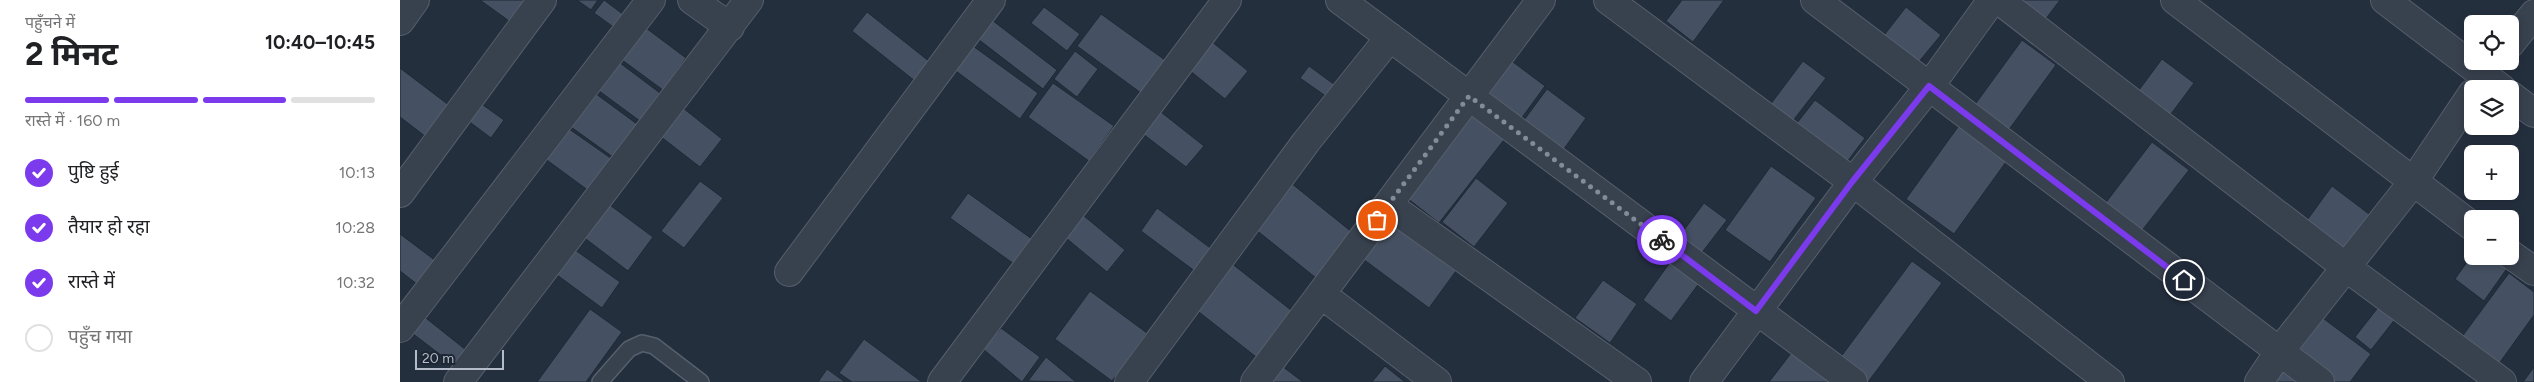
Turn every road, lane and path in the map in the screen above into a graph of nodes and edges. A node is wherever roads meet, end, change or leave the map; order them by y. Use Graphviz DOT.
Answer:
graph roads {
  1 [pos="416,0"];
  2 [pos="542,0"];
  3 [pos="651,0"];
  4 [pos="692,0"];
  5 [pos="749,0"];
  6 [pos="991,0"];
  7 [pos="1227,0"];
  8 [pos="1340,0"];
  9 [pos="1541,0"];
  10 [pos="1608,0"];
  11 [pos="1815,0"];
  12 [pos="1992,0"];
  13 [pos="1999,0"];
  14 [pos="2175,0"];
  15 [pos="2385,0"];
  16 [pos="2534,14"];
  17 [pos="400,21"];
  18 [pos="730,27"];
  19 [pos="2519,33"];
  20 [pos="1390,37"];
  21 [pos="2485,80"];
  22 [pos="1929,86"];
  23 [pos="1469,96"];
  24 [pos="2519,102"];
  25 [pos="2464,113"];
  26 [pos="2534,113"];
  27 [pos="1852,182"];
  28 [pos="2413,182"];
  29 [pos="400,193"];
  30 [pos="1388,205"];
  31 [pos="2464,220"];
  32 [pos="2519,260"];
  33 [pos="2346,268"];
  34 [pos="2534,271"];
  35 [pos="789,272"];
  36 [pos="1321,294"];
  37 [pos="1756,311"];
  38 [pos="400,328"];
  39 [pos="2279,352"];
  40 [pos="458,382"];
  41 [pos="600,382"];
  42 [pos="701,382"];
  43 [pos="942,382"];
  44 [pos="1129,382"];
  45 [pos="1255,382"];
  46 [pos="1438,382"];
  47 [pos="1637,382"];
  48 [pos="1704,382"];
  49 [pos="1853,382"];
  50 [pos="2110,382"];
  51 [pos="2259,382"];
  52 [pos="2320,382"];
  53 [pos="2502,382"];
  1 -- 17 [label="street"];
  2 -- 29 [label="street"];
  3 -- 38 [label="street"];
  4 -- 18 [label="street"];
  5 -- 18 [label="street"];
  6 -- 35 [label="street"];
  7 -- 43 [label="street"];
  8 -- 20 [label="street"];
  9 -- 23 [label="street"];
  10 -- 27 [label="street"];
  11 -- 22 [label="street"];
  12 -- 22 [label="street"];
  13 -- 33 [label="street"];
  14 -- 28 [label="street"];
  15 -- 21 [label="street"];
  16 -- 19 [label="street"];
  18 -- 40 [label="street"];
  20 -- 23 [label="street"];
  20 -- 44 [label="street"];
  22 -- 27 [label="street"];
  22 -- 39 [label="street"];
  23 -- 30 [label="street"];
  23 -- 37 [label="street"];
  24 -- 26 [label="street"];
  25 -- 28 [label="street"];
  27 -- 37 [label="street"];
  27 -- 50 [label="street"];
  28 -- 31 [label="street"];
  28 -- 33 [label="street"];
  30 -- 36 [label="street"];
  30 -- 47 [label="street"];
  32 -- 34 [label="street"];
  33 -- 39 [label="street"];
  33 -- 53 [label="street"];
  36 -- 45 [label="street"];
  36 -- 46 [label="street"];
  37 -- 48 [label="street"];
  37 -- 49 [label="street"];
  39 -- 51 [label="street"];
  39 -- 52 [label="street"];
  41 -- 42 [label="lane"];
}
